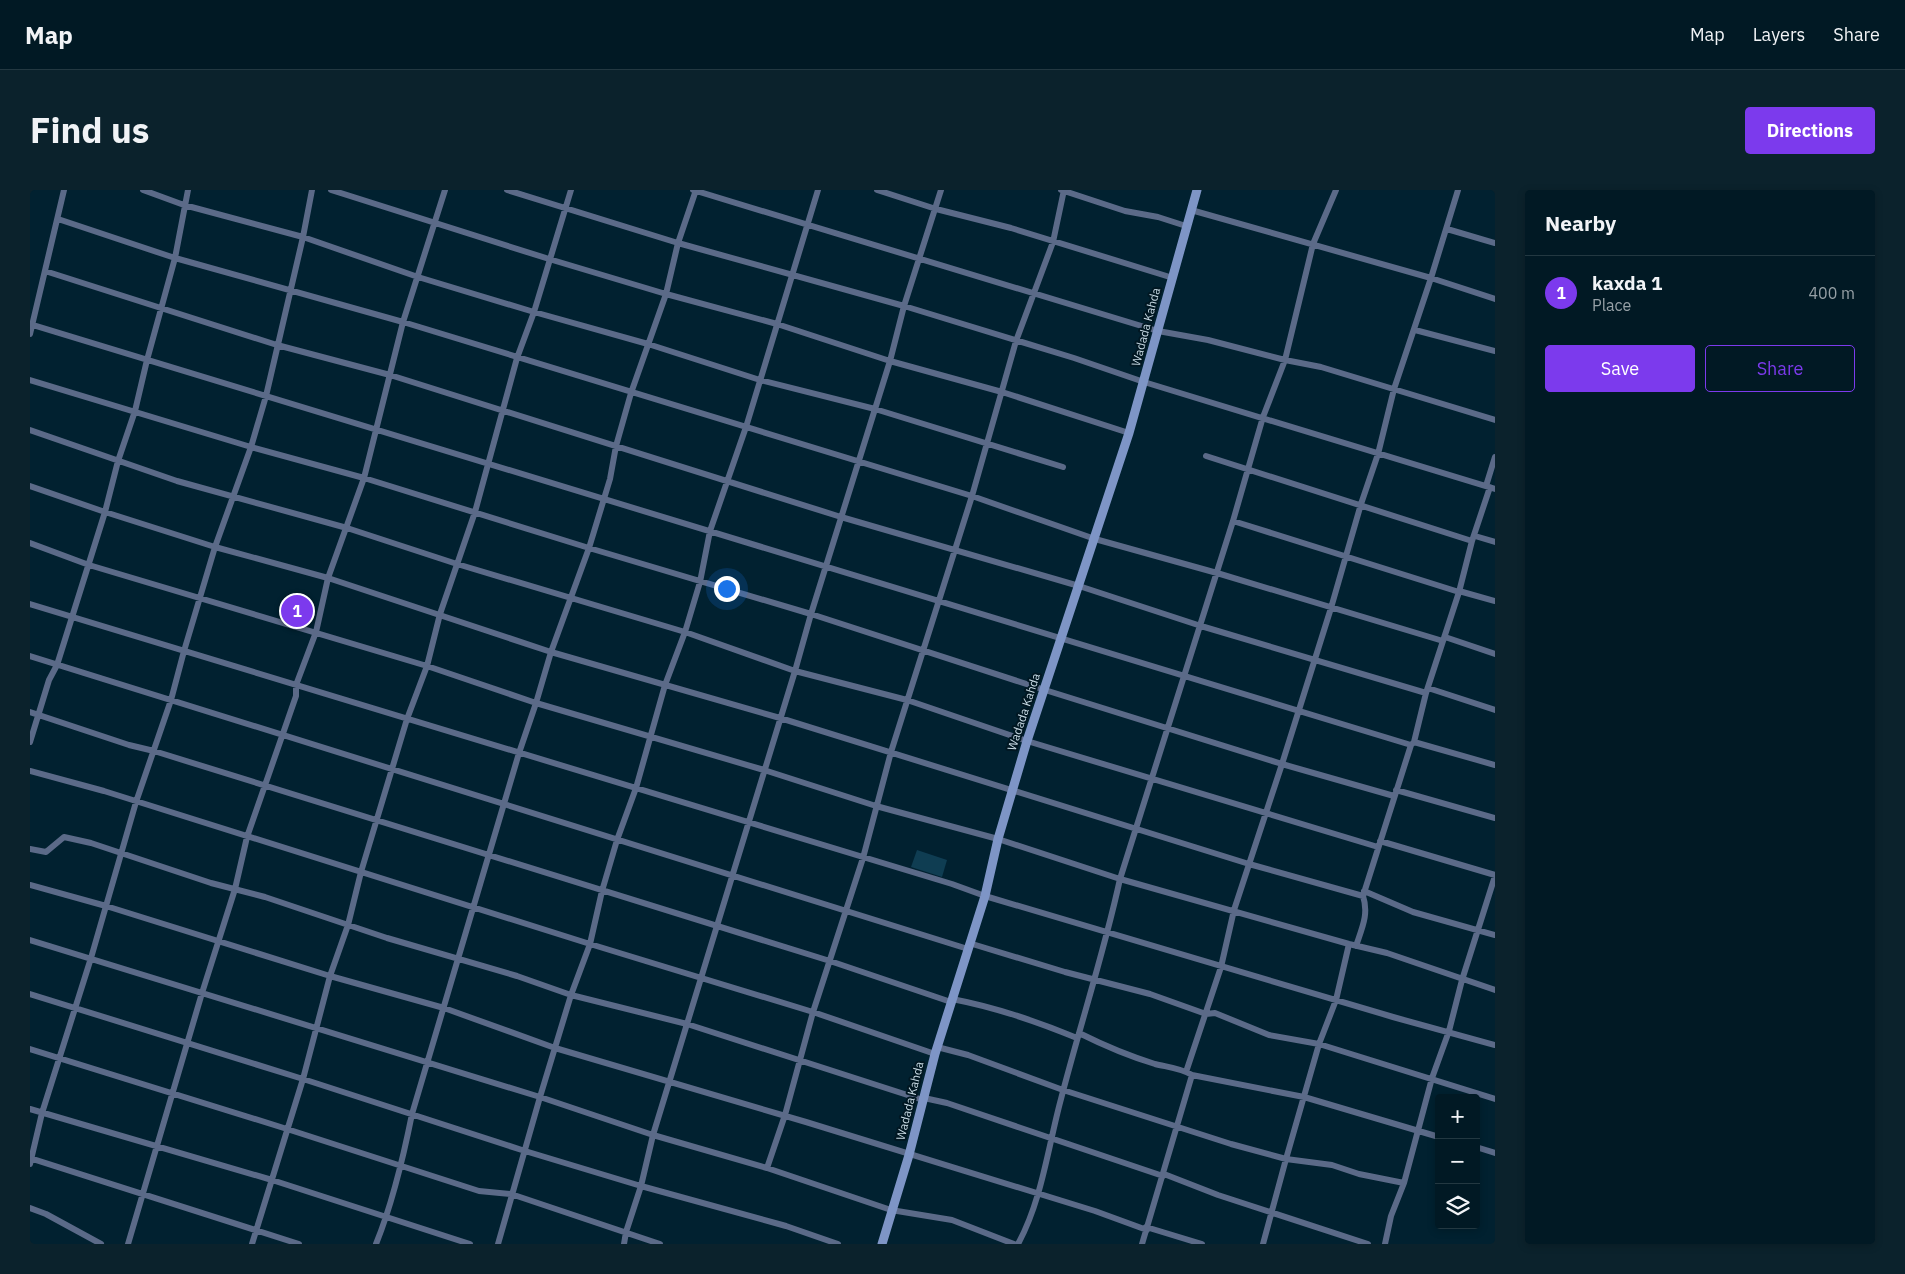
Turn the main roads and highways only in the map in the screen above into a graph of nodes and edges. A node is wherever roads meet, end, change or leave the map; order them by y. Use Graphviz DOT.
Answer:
graph roads {
  1 [pos="1197,190"];
  2 [pos="882,1244"];
  1 -- 2 [label="main road, Wadada Kahda"];
}
